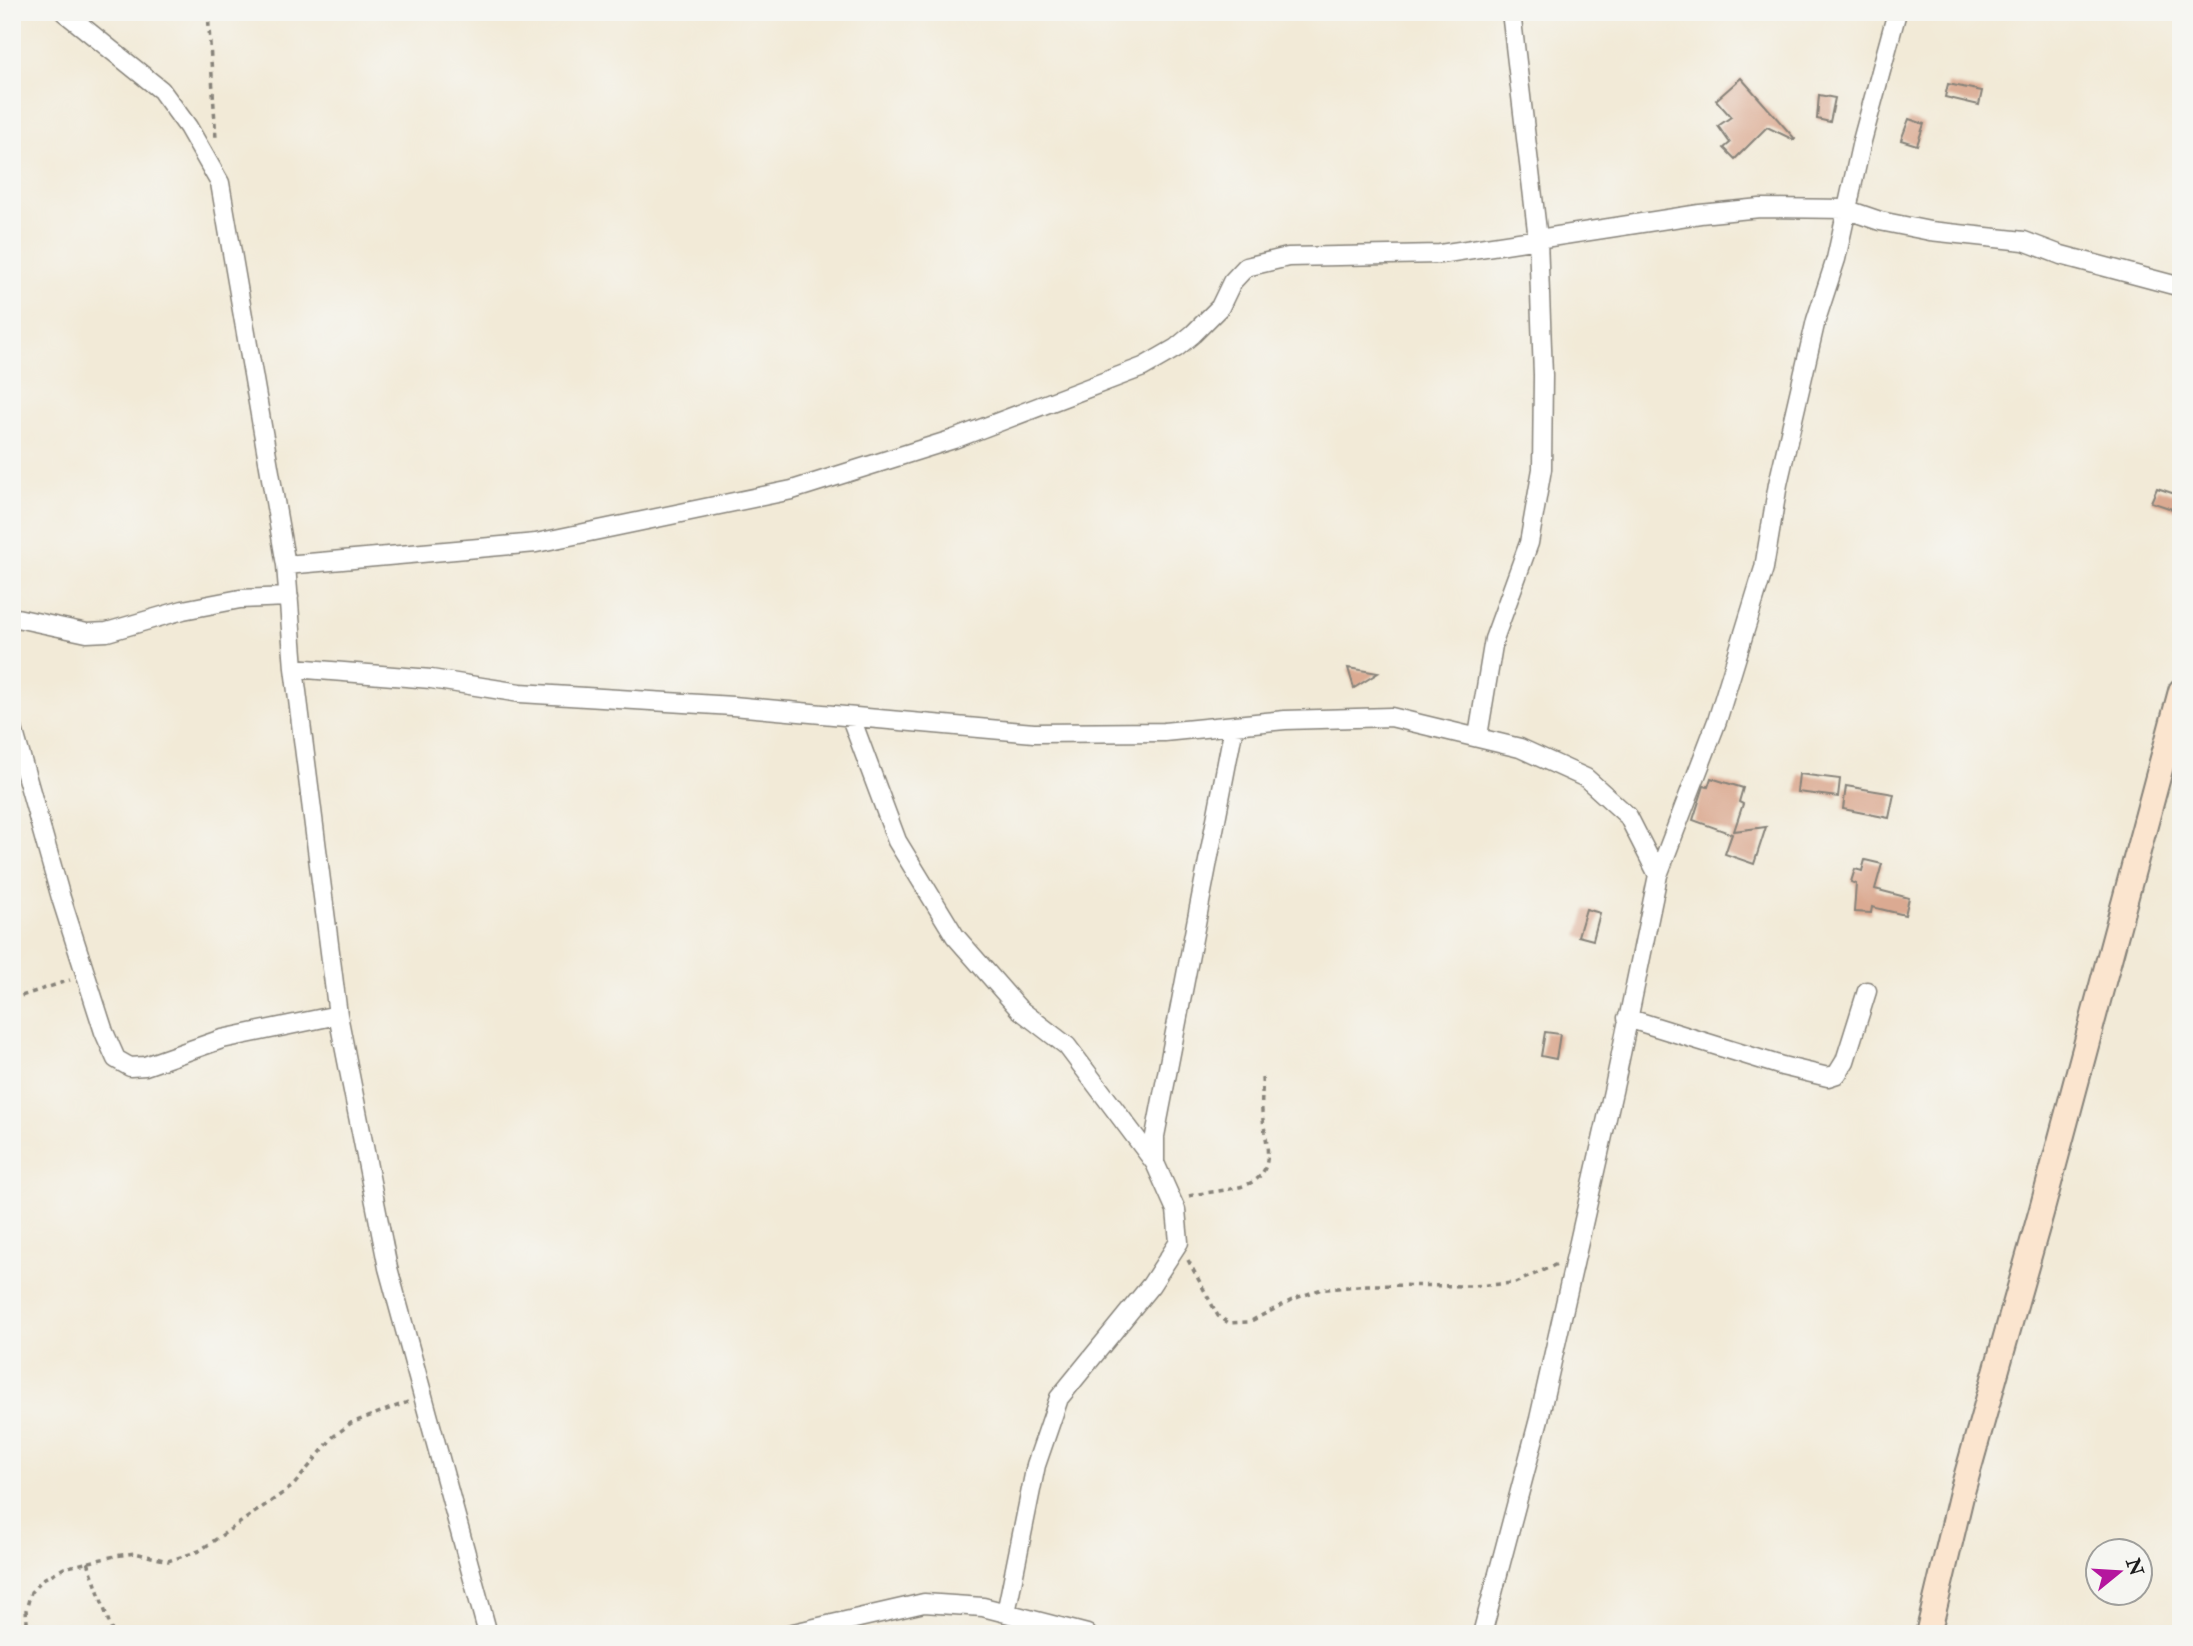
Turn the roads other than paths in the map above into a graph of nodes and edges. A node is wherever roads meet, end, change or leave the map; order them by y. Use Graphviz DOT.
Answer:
graph roads {
  1 [pos="64,12"];
  2 [pos="1511,12"];
  3 [pos="1897,12"];
  4 [pos="1845,209"];
  5 [pos="1538,239"];
  6 [pos="2181,287"];
  7 [pos="286,565"];
  8 [pos="289,597"];
  9 [pos="12,617"];
  10 [pos="294,668"];
  11 [pos="2181,691"];
  12 [pos="851,719"];
  13 [pos="12,725"];
  14 [pos="1234,726"];
  15 [pos="1478,736"];
  16 [pos="1658,875"];
  17 [pos="1867,991"];
  18 [pos="338,1015"];
  19 [pos="1628,1018"];
  20 [pos="1156,1163"];
  21 [pos="1006,1613"];
  22 [pos="488,1634"];
  23 [pos="789,1634"];
  24 [pos="1087,1634"];
  25 [pos="1482,1634"];
  26 [pos="1928,1634"];
  1 -- 7 [label="street"];
  2 -- 5 [label="street"];
  3 -- 4 [label="street"];
  4 -- 5 [label="street"];
  4 -- 6 [label="street"];
  4 -- 16 [label="street"];
  5 -- 7 [label="street"];
  5 -- 15 [label="street"];
  7 -- 8 [label="street"];
  8 -- 9 [label="street"];
  8 -- 10 [label="street"];
  10 -- 12 [label="street"];
  10 -- 18 [label="street"];
  11 -- 26 [label="street"];
  12 -- 14 [label="street"];
  12 -- 20 [label="street"];
  13 -- 18 [label="street"];
  14 -- 15 [label="street"];
  14 -- 20 [label="street"];
  15 -- 16 [label="street"];
  16 -- 19 [label="street"];
  17 -- 19 [label="street"];
  18 -- 22 [label="street"];
  19 -- 25 [label="street"];
  20 -- 21 [label="street"];
  21 -- 23 [label="street"];
  21 -- 24 [label="street"];
}
